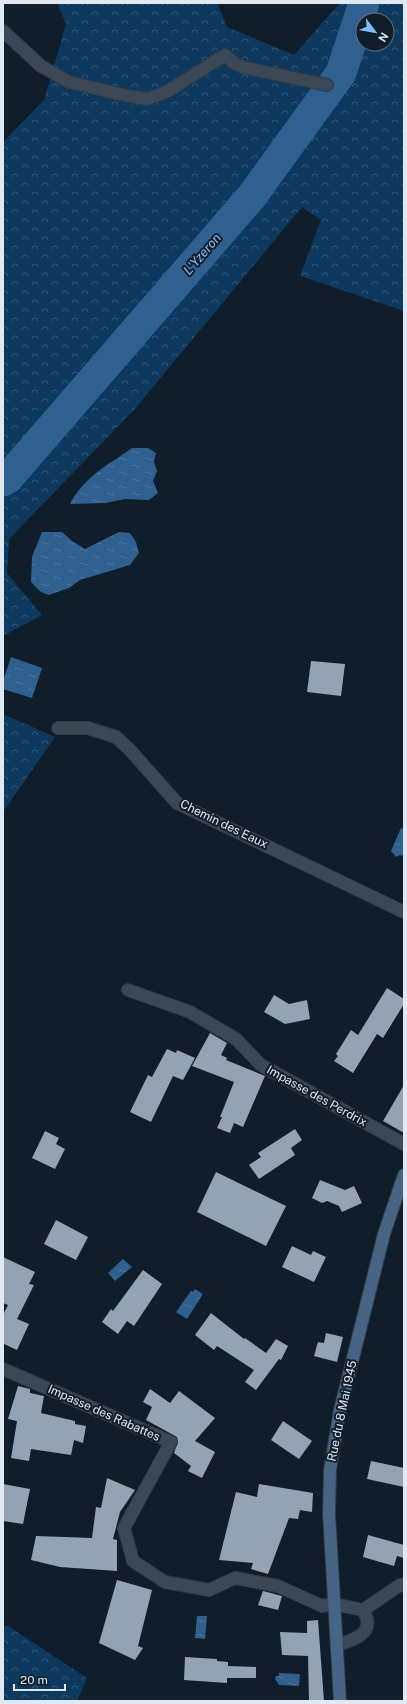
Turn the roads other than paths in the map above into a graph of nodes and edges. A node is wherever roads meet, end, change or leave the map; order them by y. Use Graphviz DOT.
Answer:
graph roads {
  1 [pos="3,31"];
  2 [pos="327,85"];
  3 [pos="58,728"];
  4 [pos="404,912"];
  5 [pos="128,990"];
  6 [pos="404,1144"];
  7 [pos="404,1175"];
  8 [pos="3,1369"];
  9 [pos="404,1585"];
  10 [pos="334,1604"];
  11 [pos="363,1610"];
  12 [pos="337,1645"];
  13 [pos="340,1701"];
  1 -- 2 [label="street"];
  3 -- 4 [label="street, Chemin des Eaux"];
  5 -- 6 [label="street, Impasse des Perdrix"];
  7 -- 10 [label="main road, Rue du 8 Mai 1945"];
  8 -- 10 [label="street, Impasse des Rabattes"];
  9 -- 11 [label="street"];
  10 -- 11 [label="street"];
  10 -- 12 [label="main road, Rue du 8 Mai 1945"];
  11 -- 12 [label="street"];
  12 -- 13 [label="main road, Rue du 8 Mai 1945"];
}
